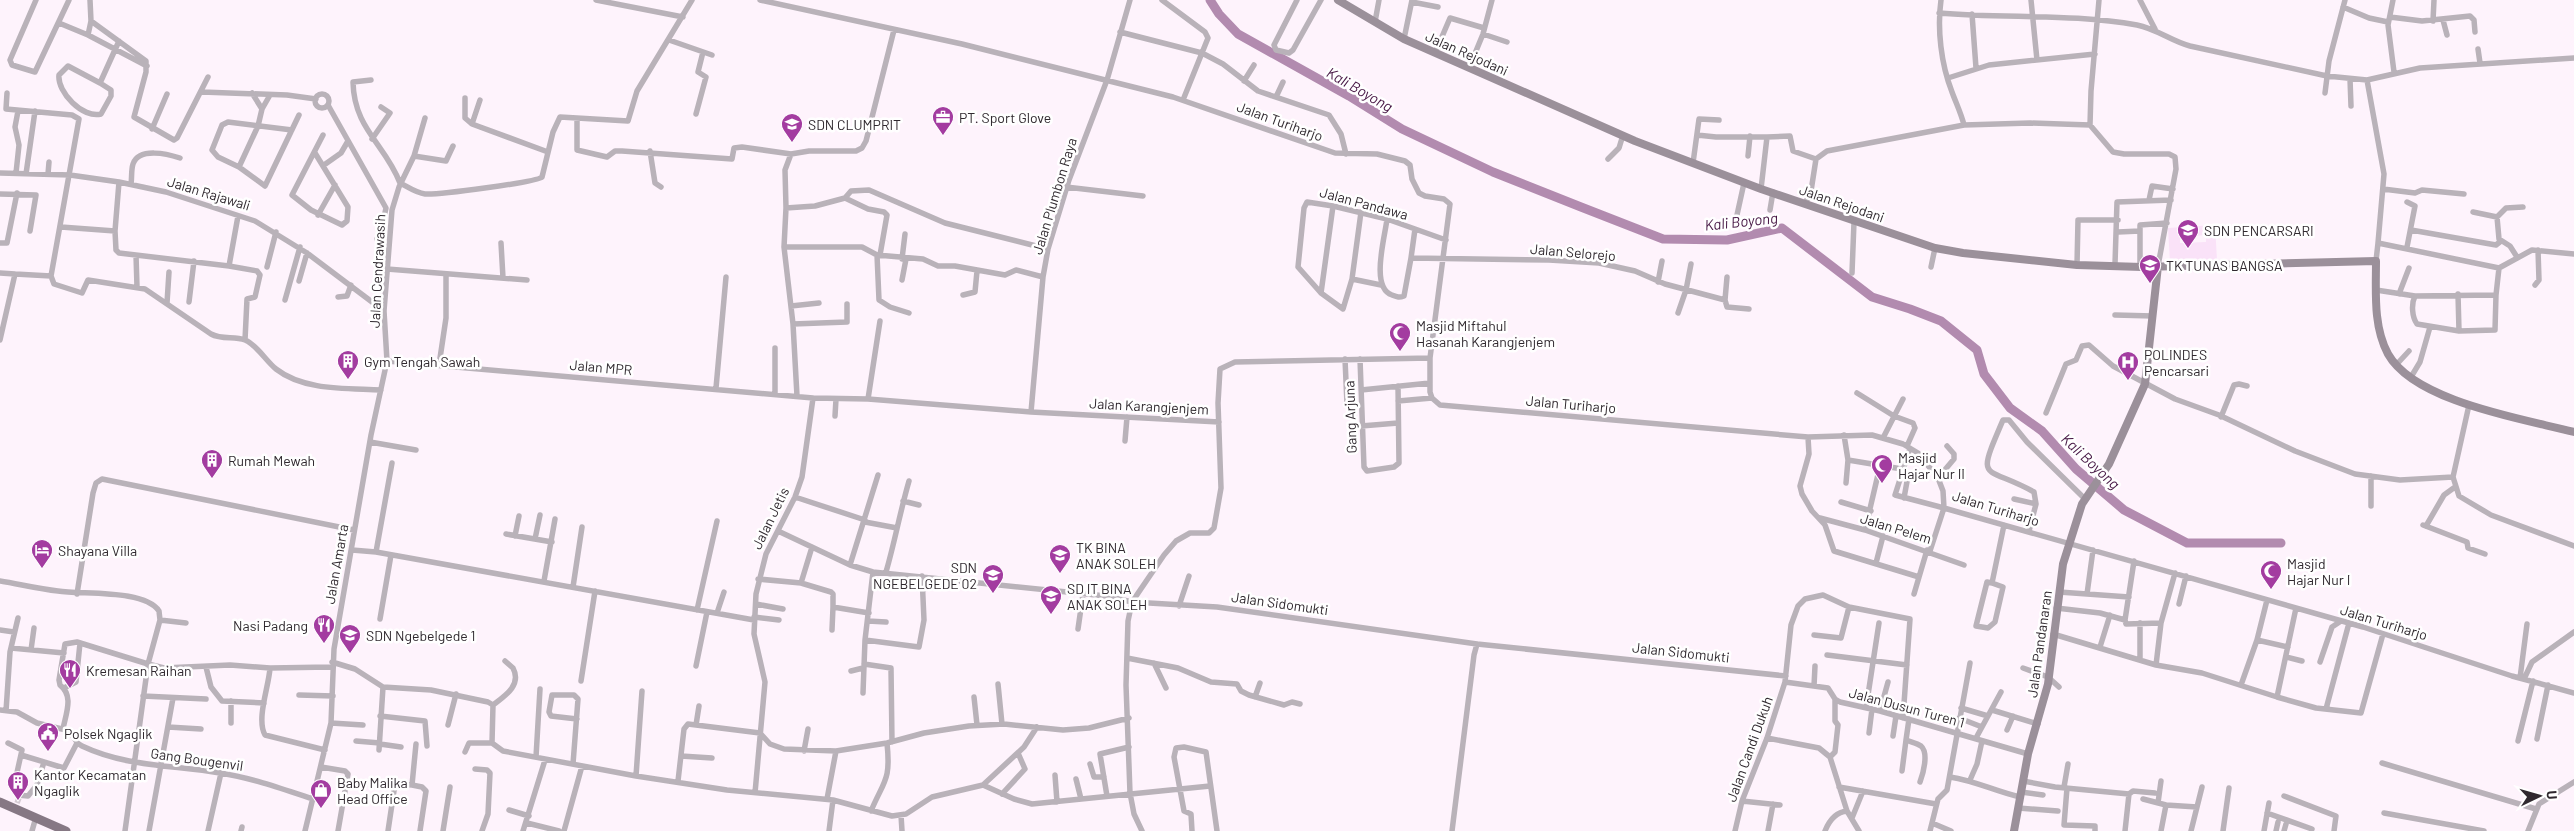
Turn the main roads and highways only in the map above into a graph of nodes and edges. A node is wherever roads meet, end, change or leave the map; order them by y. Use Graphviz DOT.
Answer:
graph roads {
  1 [pos="1338,0"];
  2 [pos="2158,266"];
  3 [pos="2574,432"];
  4 [pos="0,802"];
  5 [pos="66,831"];
  6 [pos="2014,831"];
  1 -- 2 [label="main road, Jalan Rejodani"];
  2 -- 3 [label="main road, Jalan Rejodani"];
  2 -- 6 [label="main road, Jalan Pandanaran"];
  4 -- 5 [label="main road"];
}
